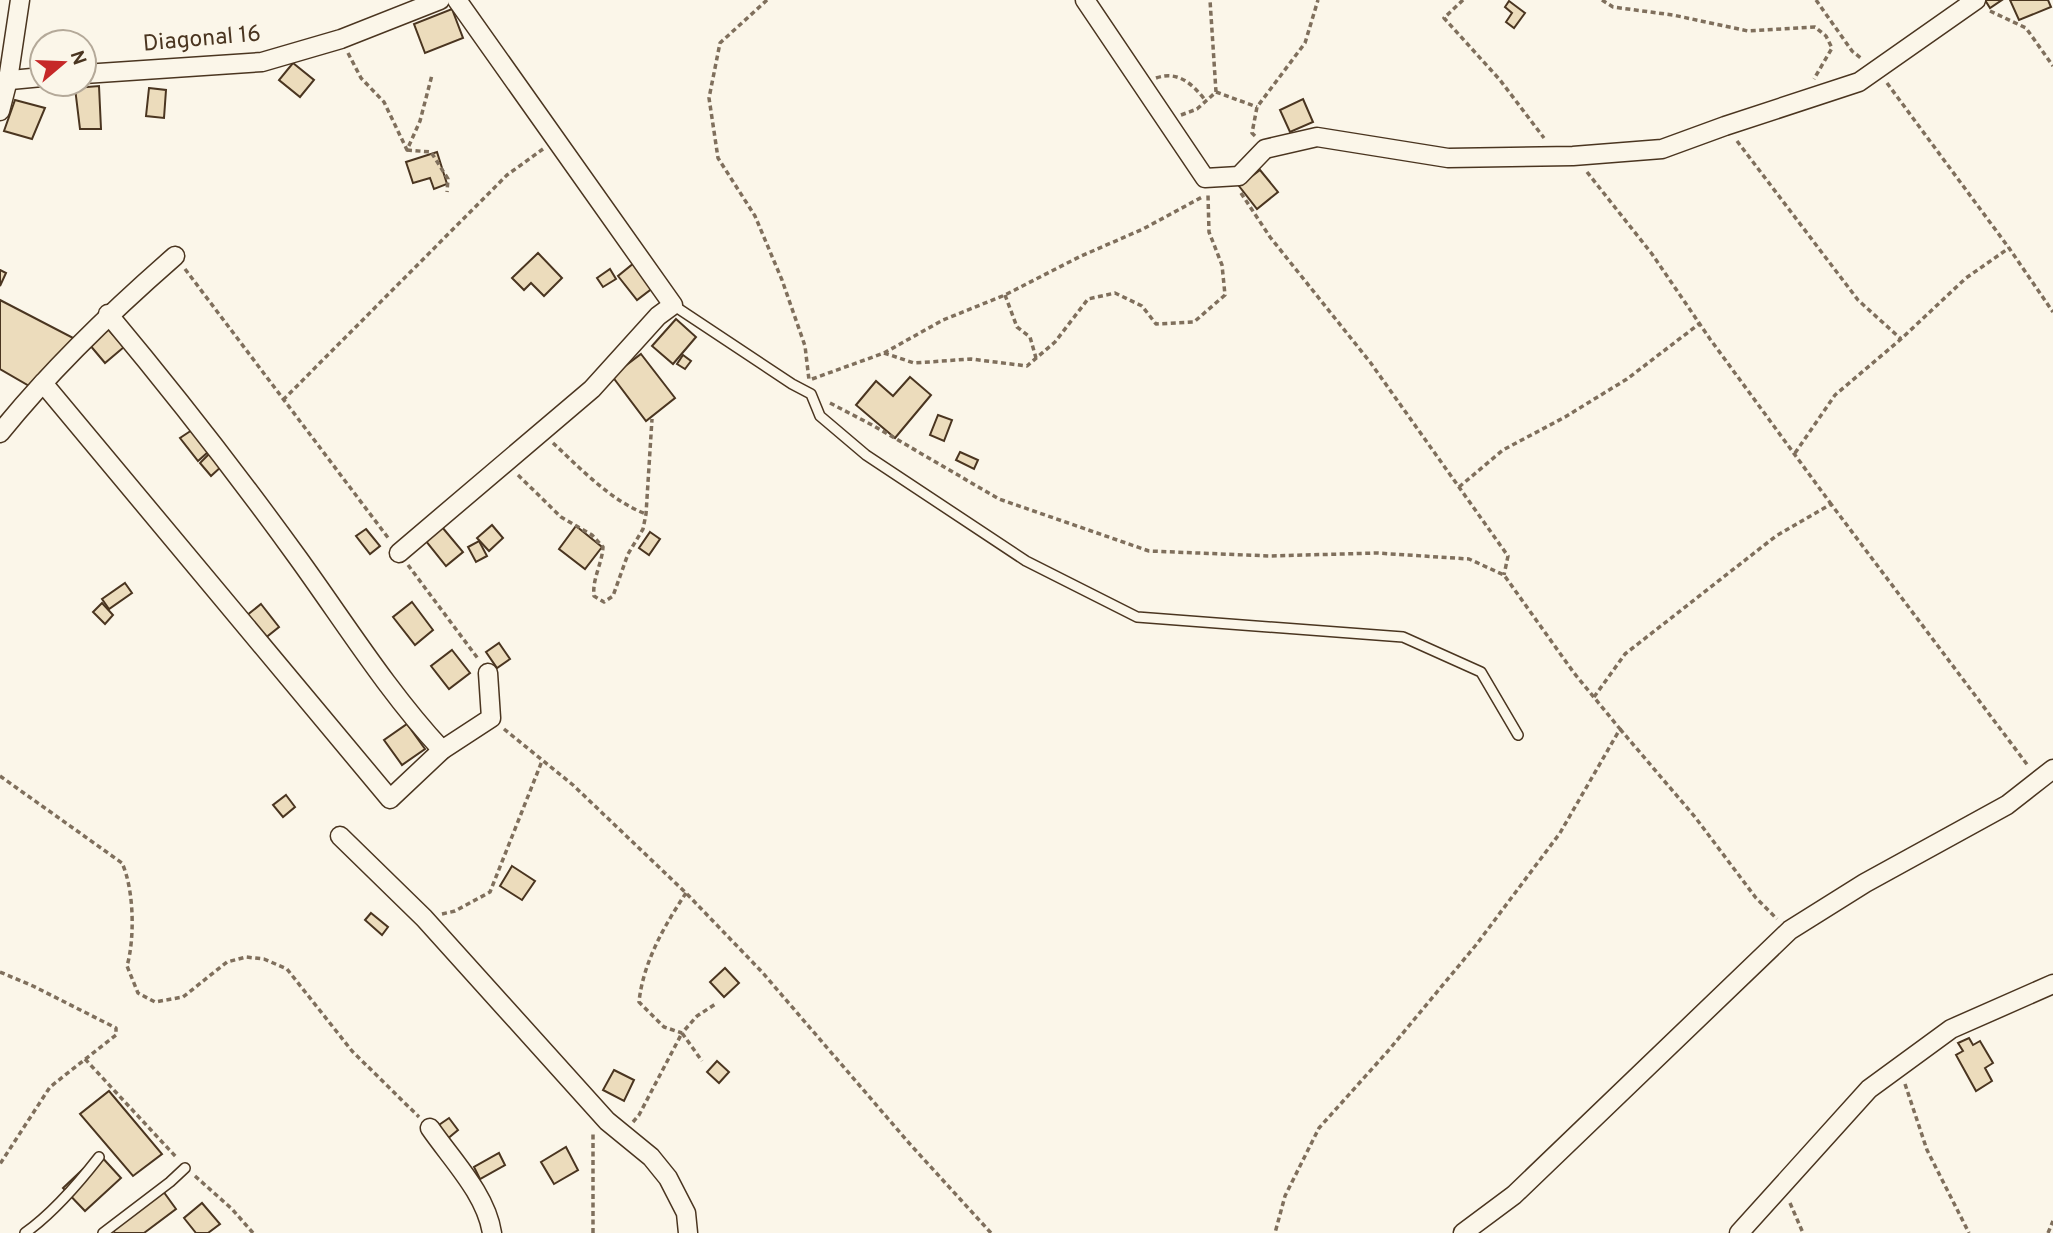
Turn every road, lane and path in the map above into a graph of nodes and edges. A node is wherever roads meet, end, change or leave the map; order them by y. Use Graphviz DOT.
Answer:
graph roads {
  1 [pos="20,0"];
  2 [pos="440,0"];
  3 [pos="457,0"];
  4 [pos="767,0"];
  5 [pos="1085,0"];
  6 [pos="1210,0"];
  7 [pos="1318,0"];
  8 [pos="1463,0"];
  9 [pos="1602,0"];
  10 [pos="1816,0"];
  11 [pos="1974,1"];
  12 [pos="341,39"];
  13 [pos="2053,66"];
  14 [pos="1876,69"];
  15 [pos="98,73"];
  16 [pos="432,75"];
  17 [pos="28,78"];
  18 [pos="4,80"];
  19 [pos="1141,83"];
  20 [pos="1216,92"];
  21 [pos="1206,101"];
  22 [pos="1801,102"];
  23 [pos="1257,107"];
  24 [pos="0,111"];
  25 [pos="1167,121"];
  26 [pos="1725,126"];
  27 [pos="556,141"];
  28 [pos="1265,149"];
  29 [pos="407,150"];
  30 [pos="1573,156"];
  31 [pos="1218,183"];
  32 [pos="447,192"];
  33 [pos="2009,248"];
  34 [pos="175,256"];
  35 [pos="1005,295"];
  36 [pos="673,305"];
  37 [pos="2053,312"];
  38 [pos="108,314"];
  39 [pos="1699,324"];
  40 [pos="1901,339"];
  41 [pos="884,353"];
  42 [pos="1036,358"];
  43 [pos="43,383"];
  44 [pos="811,394"];
  45 [pos="284,400"];
  46 [pos="652,419"];
  47 [pos="541,432"];
  48 [pos="0,433"];
  49 [pos="1795,453"];
  50 [pos="501,465"];
  51 [pos="1459,486"];
  52 [pos="1832,503"];
  53 [pos="646,514"];
  54 [pos="399,553"];
  55 [pos="1504,575"];
  56 [pos="488,673"];
  57 [pos="1594,697"];
  58 [pos="491,718"];
  59 [pos="1620,729"];
  60 [pos="1518,736"];
  61 [pos="442,750"];
  62 [pos="542,761"];
  63 [pos="2046,775"];
  64 [pos="0,776"];
  65 [pos="340,836"];
  66 [pos="686,893"];
  67 [pos="424,918"];
  68 [pos="1790,930"];
  69 [pos="0,972"];
  70 [pos="2053,984"];
  71 [pos="717,1003"];
  72 [pos="682,1033"];
  73 [pos="85,1059"];
  74 [pos="702,1061"];
  75 [pos="1895,1069"];
  76 [pos="594,1106"];
  77 [pos="430,1128"];
  78 [pos="621,1133"];
  79 [pos="99,1157"];
  80 [pos="0,1164"];
  81 [pos="185,1167"];
  82 [pos="1780,1188"];
  83 [pos="2053,1221"];
  84 [pos="24,1233"];
  85 [pos="103,1233"];
  86 [pos="253,1233"];
  87 [pos="492,1233"];
  88 [pos="593,1233"];
  89 [pos="688,1233"];
  90 [pos="991,1233"];
  91 [pos="1275,1233"];
  92 [pos="1463,1233"];
  93 [pos="1739,1233"];
  94 [pos="1803,1233"];
  95 [pos="1969,1233"];
  96 [pos="2048,1233"];
  1 -- 18 [label="street"];
  2 -- 12 [label="street, Diagonal 16"];
  3 -- 27 [label="street"];
  4 -- 41 [label="path"];
  5 -- 19 [label="street"];
  6 -- 20 [label="path"];
  7 -- 23 [label="path"];
  8 -- 30 [label="path"];
  9 -- 22 [label="path"];
  10 -- 14 [label="path"];
  11 -- 13 [label="path"];
  11 -- 14 [label="street"];
  12 -- 15 [label="street, Diagonal 16"];
  12 -- 29 [label="path"];
  14 -- 22 [label="street"];
  14 -- 33 [label="path"];
  16 -- 29 [label="path"];
  17 -- 18 [label="street"];
  18 -- 24 [label="street"];
  19 -- 21 [label="path"];
  19 -- 25 [label="street"];
  20 -- 21 [label="path"];
  20 -- 23 [label="path"];
  21 -- 25 [label="path"];
  22 -- 26 [label="street"];
  23 -- 28 [label="path"];
  25 -- 31 [label="street"];
  26 -- 30 [label="street"];
  26 -- 40 [label="path"];
  27 -- 36 [label="street"];
  27 -- 45 [label="path"];
  28 -- 30 [label="street"];
  28 -- 31 [label="street"];
  29 -- 32 [label="path"];
  30 -- 39 [label="path"];
  31 -- 35 [label="path"];
  31 -- 42 [label="path"];
  31 -- 51 [label="path"];
  33 -- 37 [label="path"];
  33 -- 40 [label="path"];
  34 -- 38 [label="street"];
  34 -- 45 [label="path"];
  35 -- 41 [label="path"];
  35 -- 42 [label="path"];
  36 -- 44 [label="lane"];
  36 -- 47 [label="street"];
  38 -- 43 [label="street"];
  38 -- 61 [label="street"];
  39 -- 49 [label="path"];
  39 -- 51 [label="path"];
  40 -- 49 [label="path"];
  41 -- 42 [label="path"];
  43 -- 48 [label="street"];
  43 -- 61 [label="street"];
  44 -- 55 [label="path"];
  44 -- 60 [label="lane"];
  45 -- 54 [label="path"];
  46 -- 53 [label="path"];
  47 -- 50 [label="street"];
  47 -- 53 [label="path"];
  49 -- 52 [label="path"];
  50 -- 53 [label="path"];
  50 -- 54 [label="street"];
  51 -- 55 [label="path"];
  52 -- 57 [label="path"];
  52 -- 63 [label="path"];
  54 -- 56 [label="path"];
  55 -- 57 [label="path"];
  56 -- 58 [label="street"];
  57 -- 59 [label="path"];
  58 -- 61 [label="street"];
  58 -- 62 [label="path"];
  59 -- 68 [label="path"];
  59 -- 91 [label="path"];
  62 -- 66 [label="path"];
  62 -- 67 [label="path"];
  63 -- 68 [label="street"];
  64 -- 77 [label="path"];
  65 -- 67 [label="street"];
  66 -- 72 [label="path"];
  66 -- 90 [label="path"];
  67 -- 76 [label="street"];
  68 -- 92 [label="street"];
  69 -- 73 [label="path"];
  70 -- 75 [label="street"];
  71 -- 72 [label="path"];
  72 -- 74 [label="path"];
  72 -- 78 [label="path"];
  73 -- 80 [label="path"];
  73 -- 81 [label="path"];
  75 -- 82 [label="street"];
  75 -- 95 [label="path"];
  76 -- 78 [label="street"];
  76 -- 88 [label="path"];
  77 -- 87 [label="street"];
  78 -- 89 [label="street"];
  79 -- 84 [label="lane"];
  81 -- 85 [label="lane"];
  81 -- 86 [label="path"];
  82 -- 93 [label="street"];
  82 -- 94 [label="path"];
  83 -- 96 [label="path"];
}
